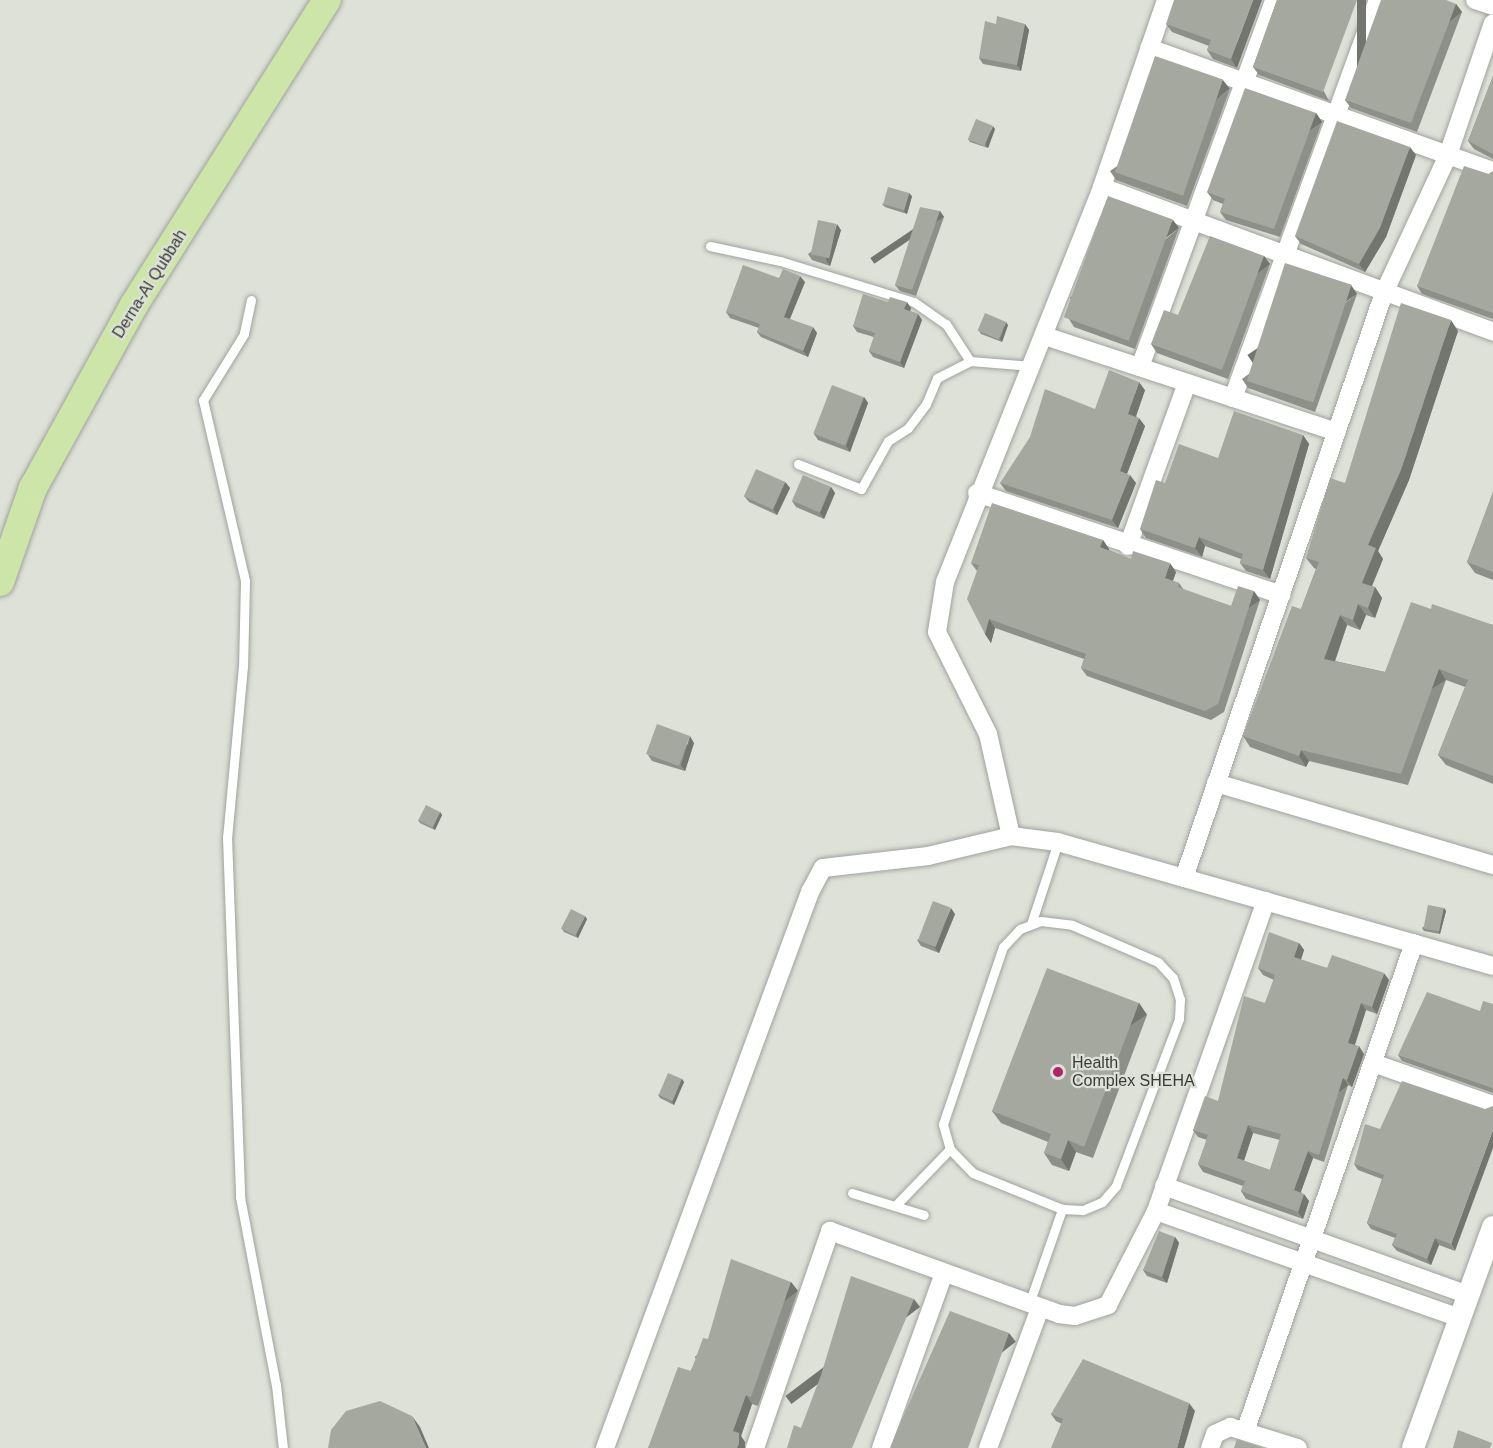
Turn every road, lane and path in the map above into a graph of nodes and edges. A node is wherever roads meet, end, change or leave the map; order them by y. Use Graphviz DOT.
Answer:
graph roads {
  1 [pos="327,0"];
  2 [pos="1166,0"];
  3 [pos="1274,0"];
  4 [pos="1378,0"];
  5 [pos="1475,0"];
  6 [pos="1493,6"];
  7 [pos="1493,23"];
  8 [pos="1149,48"];
  9 [pos="1244,82"];
  10 [pos="1336,115"];
  11 [pos="1448,155"];
  12 [pos="1493,171"];
  13 [pos="1102,187"];
  14 [pos="1193,223"];
  15 [pos="710,246"];
  16 [pos="1284,257"];
  17 [pos="1384,293"];
  18 [pos="250,300"];
  19 [pos="1493,332"];
  20 [pos="1045,336"];
  21 [pos="970,360"];
  22 [pos="1032,366"];
  23 [pos="1140,368"];
  24 [pos="1187,383"];
  25 [pos="1233,398"];
  26 [pos="1337,432"];
  27 [pos="798,464"];
  28 [pos="977,493"];
  29 [pos="1128,546"];
  30 [pos="0,582"];
  31 [pos="1281,595"];
  32 [pos="1216,783"];
  33 [pos="1011,836"];
  34 [pos="1058,842"];
  35 [pos="1493,865"];
  36 [pos="1184,878"];
  37 [pos="1266,902"];
  38 [pos="1031,924"];
  39 [pos="1414,943"];
  40 [pos="1493,966"];
  41 [pos="1373,1063"];
  42 [pos="1493,1105"];
  43 [pos="950,1149"];
  44 [pos="1164,1186"];
  45 [pos="852,1193"];
  46 [pos="895,1206"];
  47 [pos="1062,1209"];
  48 [pos="1156,1211"];
  49 [pos="924,1215"];
  50 [pos="1493,1227"];
  51 [pos="1312,1239"];
  52 [pos="1304,1262"];
  53 [pos="944,1273"];
  54 [pos="1468,1295"];
  55 [pos="1034,1306"];
  56 [pos="1460,1318"];
  57 [pos="1246,1429"];
  58 [pos="283,1448"];
  59 [pos="605,1448"];
  60 [pos="755,1448"];
  61 [pos="881,1448"];
  62 [pos="988,1448"];
  63 [pos="1210,1448"];
  64 [pos="1298,1448"];
  65 [pos="1413,1448"];
  1 -- 30 [label="main road, Derna-Al Qubbah"];
  2 -- 8 [label="street"];
  3 -- 9 [label="street"];
  4 -- 10 [label="street"];
  5 -- 6 [label="street"];
  7 -- 11 [label="street"];
  8 -- 9 [label="street"];
  8 -- 13 [label="street"];
  9 -- 10 [label="street"];
  9 -- 14 [label="street"];
  10 -- 11 [label="street"];
  10 -- 16 [label="street"];
  11 -- 12 [label="street"];
  11 -- 17 [label="street"];
  13 -- 14 [label="street"];
  13 -- 20 [label="street"];
  14 -- 16 [label="street"];
  14 -- 23 [label="street"];
  15 -- 21 [label="lane"];
  16 -- 17 [label="street"];
  16 -- 25 [label="street"];
  17 -- 19 [label="street"];
  17 -- 26 [label="street"];
  18 -- 58 [label="lane"];
  20 -- 22 [label="street"];
  20 -- 23 [label="street"];
  21 -- 22 [label="lane"];
  21 -- 27 [label="lane"];
  22 -- 28 [label="street"];
  23 -- 24 [label="street"];
  24 -- 25 [label="street"];
  24 -- 29 [label="street"];
  25 -- 26 [label="street"];
  26 -- 31 [label="street"];
  28 -- 29 [label="street"];
  28 -- 33 [label="street"];
  29 -- 31 [label="street"];
  31 -- 32 [label="street"];
  32 -- 35 [label="street"];
  32 -- 36 [label="street"];
  33 -- 34 [label="street"];
  33 -- 59 [label="street"];
  34 -- 36 [label="street"];
  34 -- 38 [label="lane"];
  36 -- 37 [label="street"];
  37 -- 39 [label="street"];
  37 -- 44 [label="street"];
  38 -- 43 [label="lane"];
  38 -- 47 [label="lane"];
  39 -- 40 [label="street"];
  39 -- 41 [label="street"];
  41 -- 42 [label="street"];
  41 -- 51 [label="street"];
  43 -- 46 [label="lane"];
  43 -- 47 [label="lane"];
  44 -- 48 [label="street"];
  44 -- 51 [label="street"];
  45 -- 46 [label="lane"];
  46 -- 49 [label="lane"];
  47 -- 55 [label="lane"];
  48 -- 52 [label="street"];
  48 -- 55 [label="street"];
  50 -- 54 [label="street"];
  51 -- 52 [label="street"];
  51 -- 54 [label="street"];
  52 -- 56 [label="street"];
  52 -- 57 [label="street"];
  53 -- 55 [label="street"];
  53 -- 60 [label="street"];
  53 -- 61 [label="street"];
  54 -- 56 [label="street"];
  55 -- 62 [label="street"];
  56 -- 65 [label="street"];
  57 -- 63 [label="street"];
  57 -- 64 [label="street"];
}
